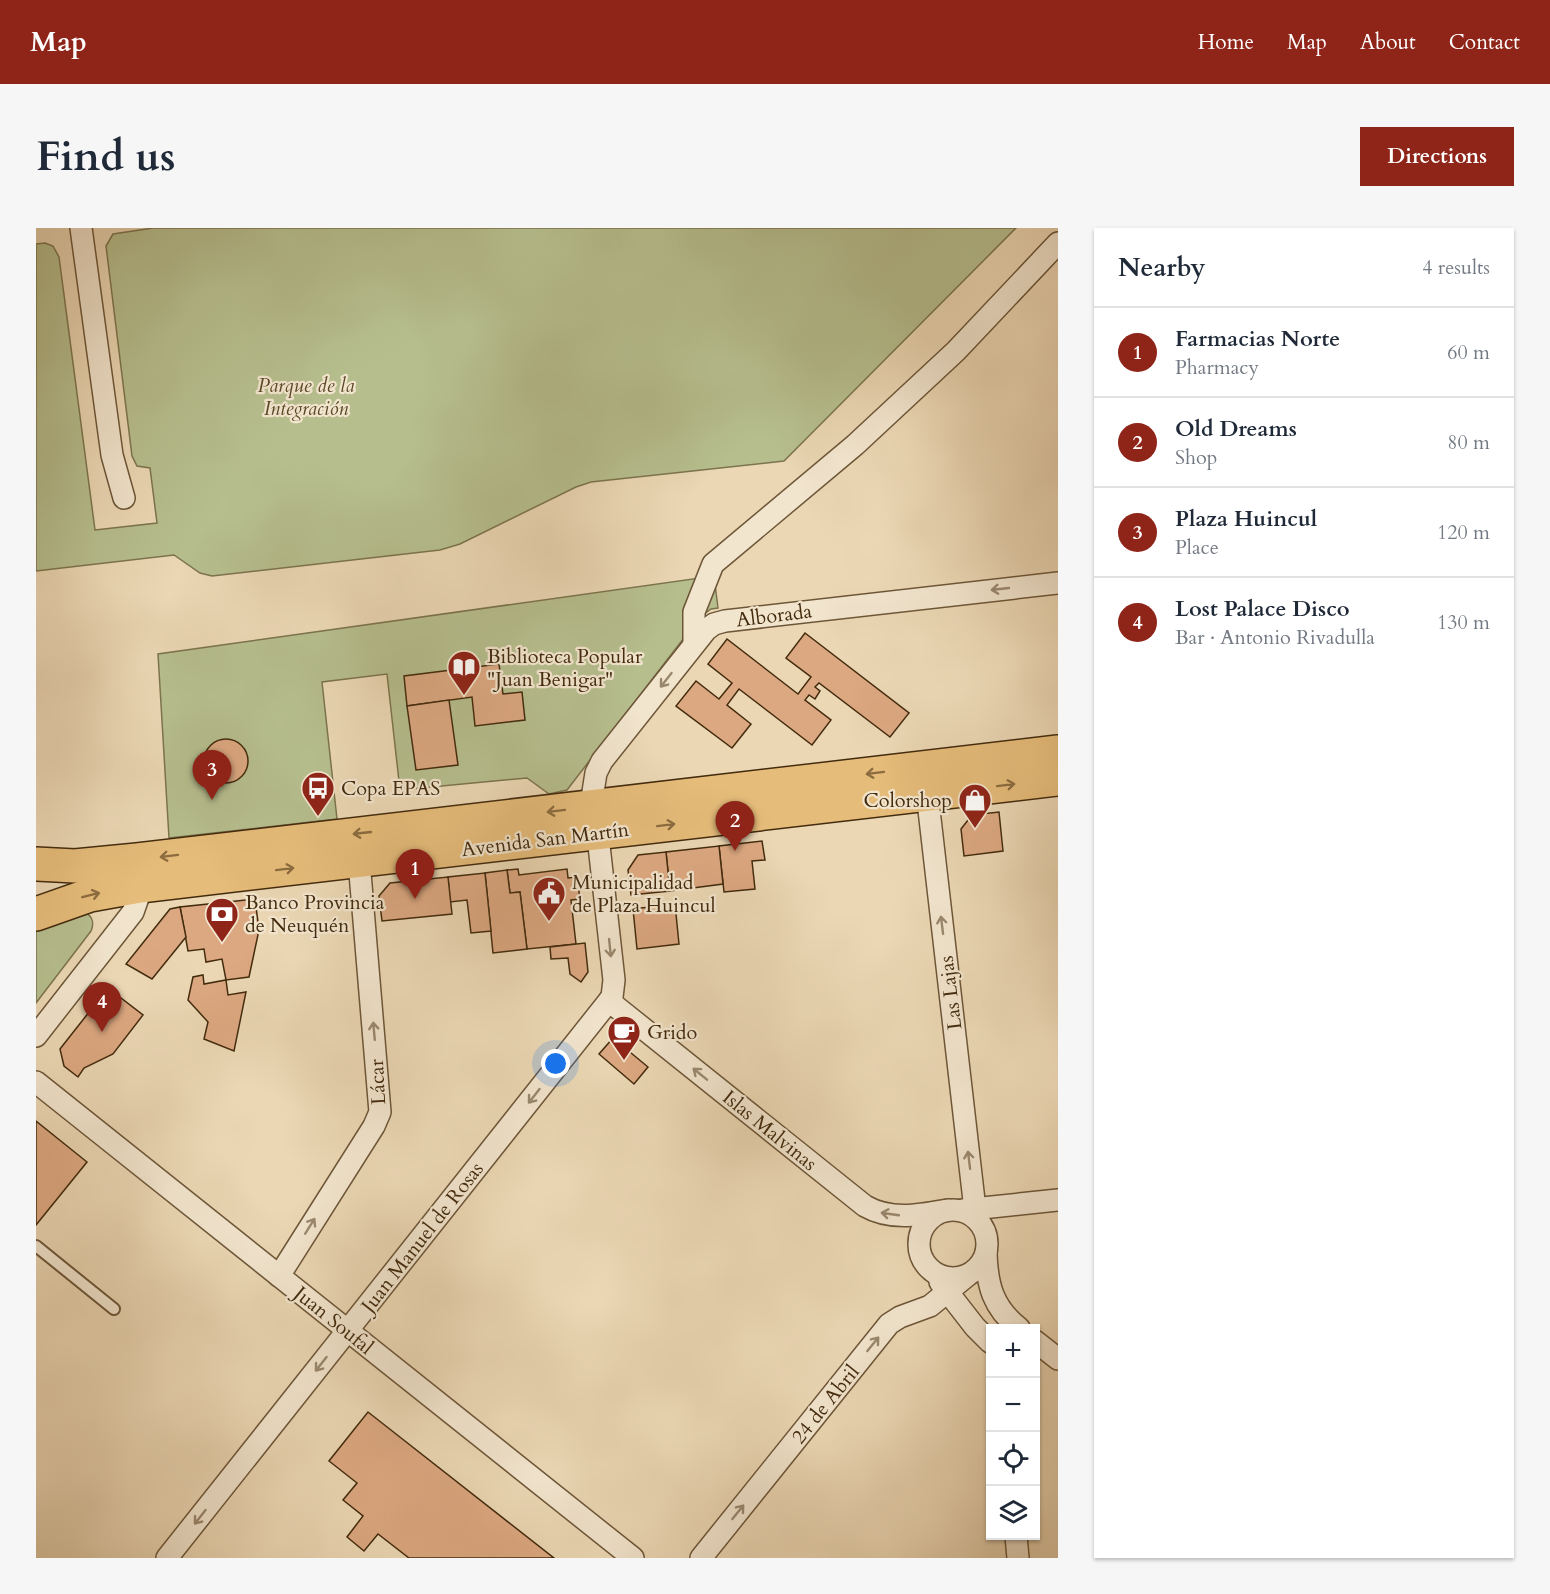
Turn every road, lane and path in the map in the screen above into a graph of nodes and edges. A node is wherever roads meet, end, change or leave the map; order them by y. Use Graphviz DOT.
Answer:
graph roads {
  1 [pos="81,228"];
  2 [pos="1058,243"];
  3 [pos="124,498"];
  4 [pos="1058,583"];
  5 [pos="694,644"];
  6 [pos="1058,752"];
  7 [pos="1058,779"];
  8 [pos="926,781"];
  9 [pos="596,819"];
  10 [pos="359,861"];
  11 [pos="36,864"];
  12 [pos="138,873"];
  13 [pos="36,914"];
  14 [pos="609,1001"];
  15 [pos="36,1036"];
  16 [pos="36,1082"];
  17 [pos="1058,1200"];
  18 [pos="971,1223"];
  19 [pos="36,1246"];
  20 [pos="932,1272"];
  21 [pos="968,1275"];
  22 [pos="279,1276"];
  23 [pos="948,1292"];
  24 [pos="992,1295"];
  25 [pos="114,1309"];
  26 [pos="994,1324"];
  27 [pos="1014,1324"];
  28 [pos="348,1331"];
  29 [pos="986,1338"];
  30 [pos="1040,1345"];
  31 [pos="1058,1360"];
  32 [pos="1040,1362"];
  33 [pos="1016,1540"];
  34 [pos="167,1558"];
  35 [pos="633,1558"];
  36 [pos="701,1558"];
  37 [pos="1018,1558"];
  1 -- 3 [label="street"];
  2 -- 5 [label="street"];
  4 -- 5 [label="street, Alborada, one-way"];
  5 -- 9 [label="street, Alborada, one-way"];
  6 -- 8 [label="highway, Avenida San Martín"];
  8 -- 7 [label="highway, Avenida San Martín, one-way"];
  8 -- 9 [label="highway, Avenida San Martín"];
  18 -- 8 [label="street, Las Lajas, one-way"];
  9 -- 10 [label="highway, Avenida San Martín"];
  9 -- 12 [label="highway, Avenida San Martín, one-way"];
  9 -- 14 [label="street, Alborada, one-way"];
  12 -- 10 [label="highway, Avenida San Martín, one-way"];
  22 -- 10 [label="street, Lácar, one-way"];
  11 -- 12 [label="highway, Avenida San Martín"];
  13 -- 12 [label="highway, Avenida San Martín, one-way"];
  12 -- 15 [label="street"];
  18 -- 14 [label="street, Islas Malvinas, one-way"];
  14 -- 28 [label="street, Juan Manuel de Rosas, one-way"];
  16 -- 22 [label="street, Juan Soufal"];
  17 -- 18 [label="street, Islas Malvinas"];
  18 -- 20 [label="street"];
  18 -- 21 [label="street, 24 de Abril"];
  18 -- 24 [label="street"];
  19 -- 25 [label="lane"];
  20 -- 21 [label="street"];
  20 -- 23 [label="street"];
  21 -- 23 [label="street, 24 de Abril"];
  22 -- 28 [label="street, Juan Soufal"];
  23 -- 29 [label="street"];
  36 -- 23 [label="street, 24 de Abril, one-way"];
  24 -- 26 [label="street"];
  24 -- 27 [label="street"];
  28 -- 34 [label="street, Juan Manuel de Rosas, one-way"];
  28 -- 35 [label="street, Juan Soufal"];
  30 -- 31 [label="street"];
  31 -- 32 [label="street"];
  33 -- 37 [label="street"];
}
